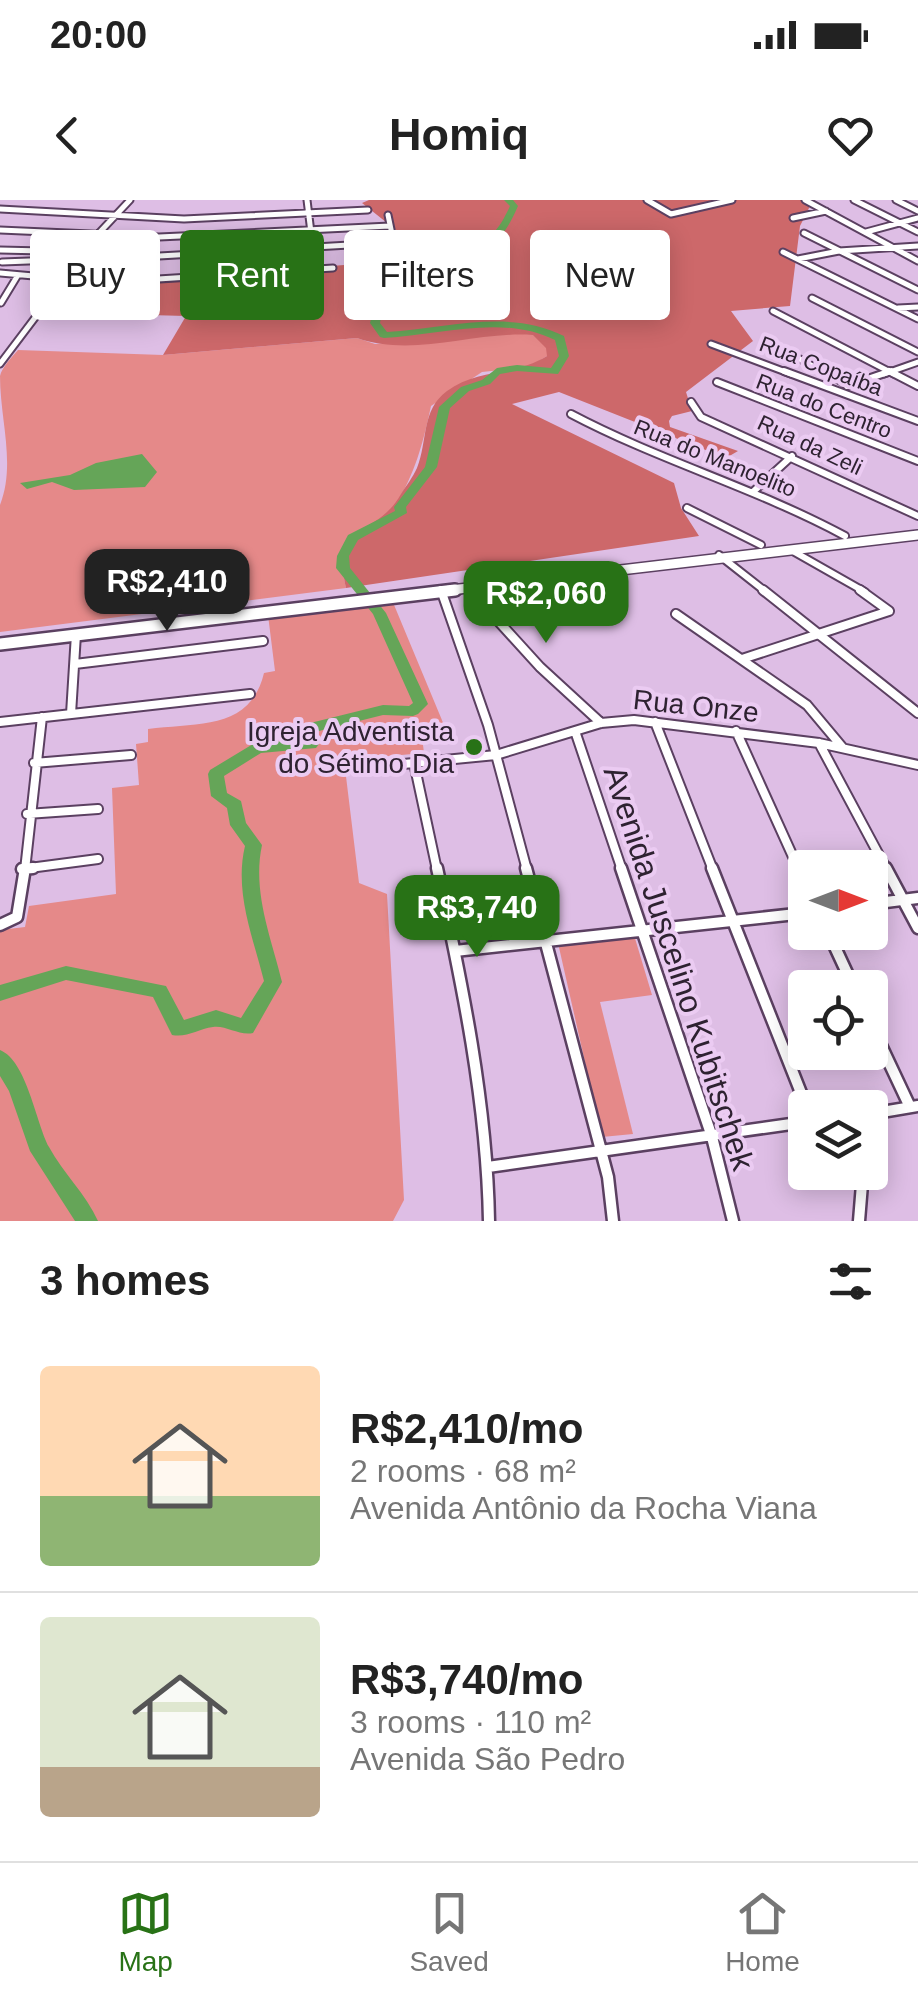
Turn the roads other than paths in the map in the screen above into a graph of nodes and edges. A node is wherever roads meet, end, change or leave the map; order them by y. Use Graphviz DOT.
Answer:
graph roads {
  1 [pos="130,200"];
  2 [pos="307,200"];
  3 [pos="646,200"];
  4 [pos="697,200"];
  5 [pos="732,200"];
  6 [pos="819,200"];
  7 [pos="854,200"];
  8 [pos="896,200"];
  9 [pos="808,201"];
  10 [pos="708,206"];
  11 [pos="0,209"];
  12 [pos="368,210"];
  13 [pos="826,210"];
  14 [pos="309,213"];
  15 [pos="388,214"];
  16 [pos="918,214"];
  17 [pos="115,216"];
  18 [pos="793,218"];
  19 [pos="900,223"];
  20 [pos="390,226"];
  21 [pos="311,229"];
  22 [pos="0,230"];
  23 [pos="102,230"];
  24 [pos="30,231"];
  25 [pos="866,232"];
  26 [pos="918,232"];
  27 [pos="804,233"];
  28 [pos="160,238"];
  29 [pos="918,246"];
  30 [pos="324,247"];
  31 [pos="890,248"];
  32 [pos="0,250"];
  33 [pos="839,250"];
  34 [pos="30,251"];
  35 [pos="783,252"];
  36 [pos="797,259"];
  37 [pos="918,260"];
  38 [pos="30,261"];
  39 [pos="2,262"];
  40 [pos="333,268"];
  41 [pos="324,269"];
  42 [pos="0,274"];
  43 [pos="18,276"];
  44 [pos="30,278"];
  45 [pos="918,290"];
  46 [pos="812,298"];
  47 [pos="2,303"];
  48 [pos="918,306"];
  49 [pos="896,308"];
  50 [pos="773,311"];
  51 [pos="35,320"];
  52 [pos="918,320"];
  53 [pos="769,342"];
  54 [pos="712,344"];
  55 [pos="918,352"];
  56 [pos="1,361"];
  57 [pos="918,362"];
  58 [pos="889,371"];
  59 [pos="717,382"];
  60 [pos="848,385"];
  61 [pos="918,386"];
  62 [pos="833,390"];
  63 [pos="691,402"];
  64 [pos="571,414"];
  65 [pos="918,421"];
  66 [pos="792,456"];
  67 [pos="918,461"];
  68 [pos="754,491"];
  69 [pos="688,508"];
  70 [pos="918,516"];
  71 [pos="918,533"];
  72 [pos="845,536"];
  73 [pos="761,545"];
  74 [pos="787,548"];
  75 [pos="719,556"];
  76 [pos="467,588"];
  77 [pos="441,590"];
  78 [pos="373,596"];
  79 [pos="310,604"];
  80 [pos="676,614"];
  81 [pos="76,634"];
  82 [pos="813,634"];
  83 [pos="0,641"];
  84 [pos="263,641"];
  85 [pos="742,660"];
  86 [pos="76,664"];
  87 [pos="250,694"];
  88 [pos="918,713"];
  89 [pos="72,714"];
  90 [pos="42,716"];
  91 [pos="0,722"];
  92 [pos="655,722"];
  93 [pos="601,723"];
  94 [pos="575,731"];
  95 [pos="736,731"];
  96 [pos="819,744"];
  97 [pos="843,748"];
  98 [pos="130,755"];
  99 [pos="496,755"];
  100 [pos="34,763"];
  101 [pos="414,763"];
  102 [pos="918,765"];
  103 [pos="352,769"];
  104 [pos="98,808"];
  105 [pos="28,814"];
  106 [pos="790,850"];
  107 [pos="98,858"];
  108 [pos="22,869"];
  109 [pos="918,898"];
  110 [pos="904,900"];
  111 [pos="888,902"];
  112 [pos="788,915"];
  113 [pos="733,921"];
  114 [pos="0,925"];
  115 [pos="918,928"];
  116 [pos="639,931"];
  117 [pos="547,943"];
  118 [pos="456,951"];
  119 [pos="888,1057"];
  120 [pos="800,1090"];
  121 [pos="914,1107"];
  122 [pos="888,1111"];
  123 [pos="788,1125"];
  124 [pos="712,1136"];
  125 [pos="600,1149"];
  126 [pos="488,1167"];
  127 [pos="862,1190"];
  128 [pos="490,1221"];
  129 [pos="613,1221"];
  130 [pos="733,1221"];
  131 [pos="860,1221"];
  1 -- 17 [label="street"];
  2 -- 14 [label="street"];
  3 -- 10 [label="street"];
  4 -- 10 [label="street"];
  5 -- 10 [label="street"];
  6 -- 9 [label="street"];
  7 -- 19 [label="street"];
  8 -- 16 [label="street"];
  9 -- 13 [label="street"];
  11 -- 17 [label="street"];
  12 -- 14 [label="street"];
  13 -- 18 [label="street"];
  13 -- 25 [label="street"];
  14 -- 17 [label="street"];
  14 -- 21 [label="street"];
  15 -- 20 [label="street"];
  16 -- 19 [label="street"];
  17 -- 23 [label="street"];
  19 -- 25 [label="street"];
  19 -- 26 [label="street"];
  20 -- 21 [label="street"];
  20 -- 30 [label="street"];
  21 -- 28 [label="street"];
  22 -- 24 [label="street"];
  25 -- 31 [label="street"];
  27 -- 33 [label="street"];
  29 -- 31 [label="street"];
  31 -- 33 [label="street"];
  31 -- 37 [label="street"];
  32 -- 34 [label="street"];
  33 -- 36 [label="street"];
  33 -- 45 [label="street"];
  35 -- 36 [label="street"];
  36 -- 49 [label="street"];
  38 -- 39 [label="street"];
  40 -- 41 [label="street"];
  42 -- 43 [label="street"];
  43 -- 44 [label="street"];
  43 -- 47 [label="street"];
  46 -- 55 [label="street"];
  48 -- 49 [label="street"];
  49 -- 52 [label="street"];
  50 -- 58 [label="street"];
  51 -- 56 [label="street"];
  53 -- 60 [label="street"];
  54 -- 62 [label="street, Rua Copaíba"];
  57 -- 58 [label="street"];
  58 -- 60 [label="street"];
  58 -- 61 [label="street"];
  59 -- 67 [label="street, Rua do Centro"];
  60 -- 62 [label="street"];
  62 -- 65 [label="street, Rua Copaíba"];
  63 -- 66 [label="street, Rua da Zeli"];
  64 -- 68 [label="street, Rua do Manoelito"];
  66 -- 68 [label="street"];
  66 -- 70 [label="street, Rua da Zeli"];
  68 -- 72 [label="street, Rua do Manoelito"];
  69 -- 73 [label="street"];
  71 -- 72 [label="main road"];
  71 -- 74 [label="main road"];
  72 -- 73 [label="main road"];
  73 -- 78 [label="main road"];
  74 -- 75 [label="main road"];
  74 -- 82 [label="street"];
  75 -- 76 [label="main road"];
  75 -- 82 [label="street"];
  76 -- 77 [label="main road"];
  76 -- 93 [label="street"];
  77 -- 78 [label="main road"];
  77 -- 99 [label="street"];
  78 -- 79 [label="main road"];
  79 -- 81 [label="main road"];
  79 -- 83 [label="main road"];
  80 -- 85 [label="street"];
  81 -- 83 [label="main road"];
  81 -- 86 [label="street"];
  82 -- 85 [label="street"];
  82 -- 88 [label="street"];
  84 -- 86 [label="street"];
  85 -- 97 [label="street"];
  86 -- 89 [label="street"];
  87 -- 89 [label="street"];
  89 -- 90 [label="street"];
  90 -- 91 [label="street"];
  90 -- 100 [label="street"];
  92 -- 93 [label="street, Rua Onze"];
  92 -- 95 [label="street, Rua Onze"];
  92 -- 113 [label="street"];
  93 -- 94 [label="street, Rua Onze"];
  94 -- 99 [label="street, Rua Onze"];
  94 -- 116 [label="street, Avenida Juscelino Kubitschek"];
  95 -- 96 [label="street, Rua Onze"];
  95 -- 106 [label="street"];
  96 -- 97 [label="street, Rua Onze"];
  96 -- 110 [label="street"];
  97 -- 102 [label="street, Rua Onze"];
  98 -- 100 [label="street"];
  99 -- 101 [label="street, Rua Onze"];
  99 -- 117 [label="street"];
  100 -- 105 [label="street"];
  101 -- 103 [label="street, Rua Onze"];
  101 -- 118 [label="street"];
  104 -- 105 [label="street"];
  105 -- 108 [label="street"];
  107 -- 108 [label="street"];
  108 -- 114 [label="street"];
  109 -- 110 [label="street"];
  110 -- 111 [label="street"];
  110 -- 115 [label="street"];
  112 -- 113 [label="street"];
  113 -- 116 [label="street"];
  113 -- 120 [label="street"];
  116 -- 117 [label="street"];
  116 -- 124 [label="street, Avenida Juscelino Kubitschek"];
  117 -- 118 [label="street"];
  117 -- 125 [label="street"];
  118 -- 126 [label="street"];
  119 -- 121 [label="street"];
  121 -- 122 [label="street"];
  123 -- 124 [label="street"];
  124 -- 125 [label="street"];
  124 -- 130 [label="street, Avenida Juscelino Kubitschek"];
  125 -- 126 [label="street"];
  125 -- 129 [label="street"];
  126 -- 128 [label="street"];
  127 -- 131 [label="street"];
}
